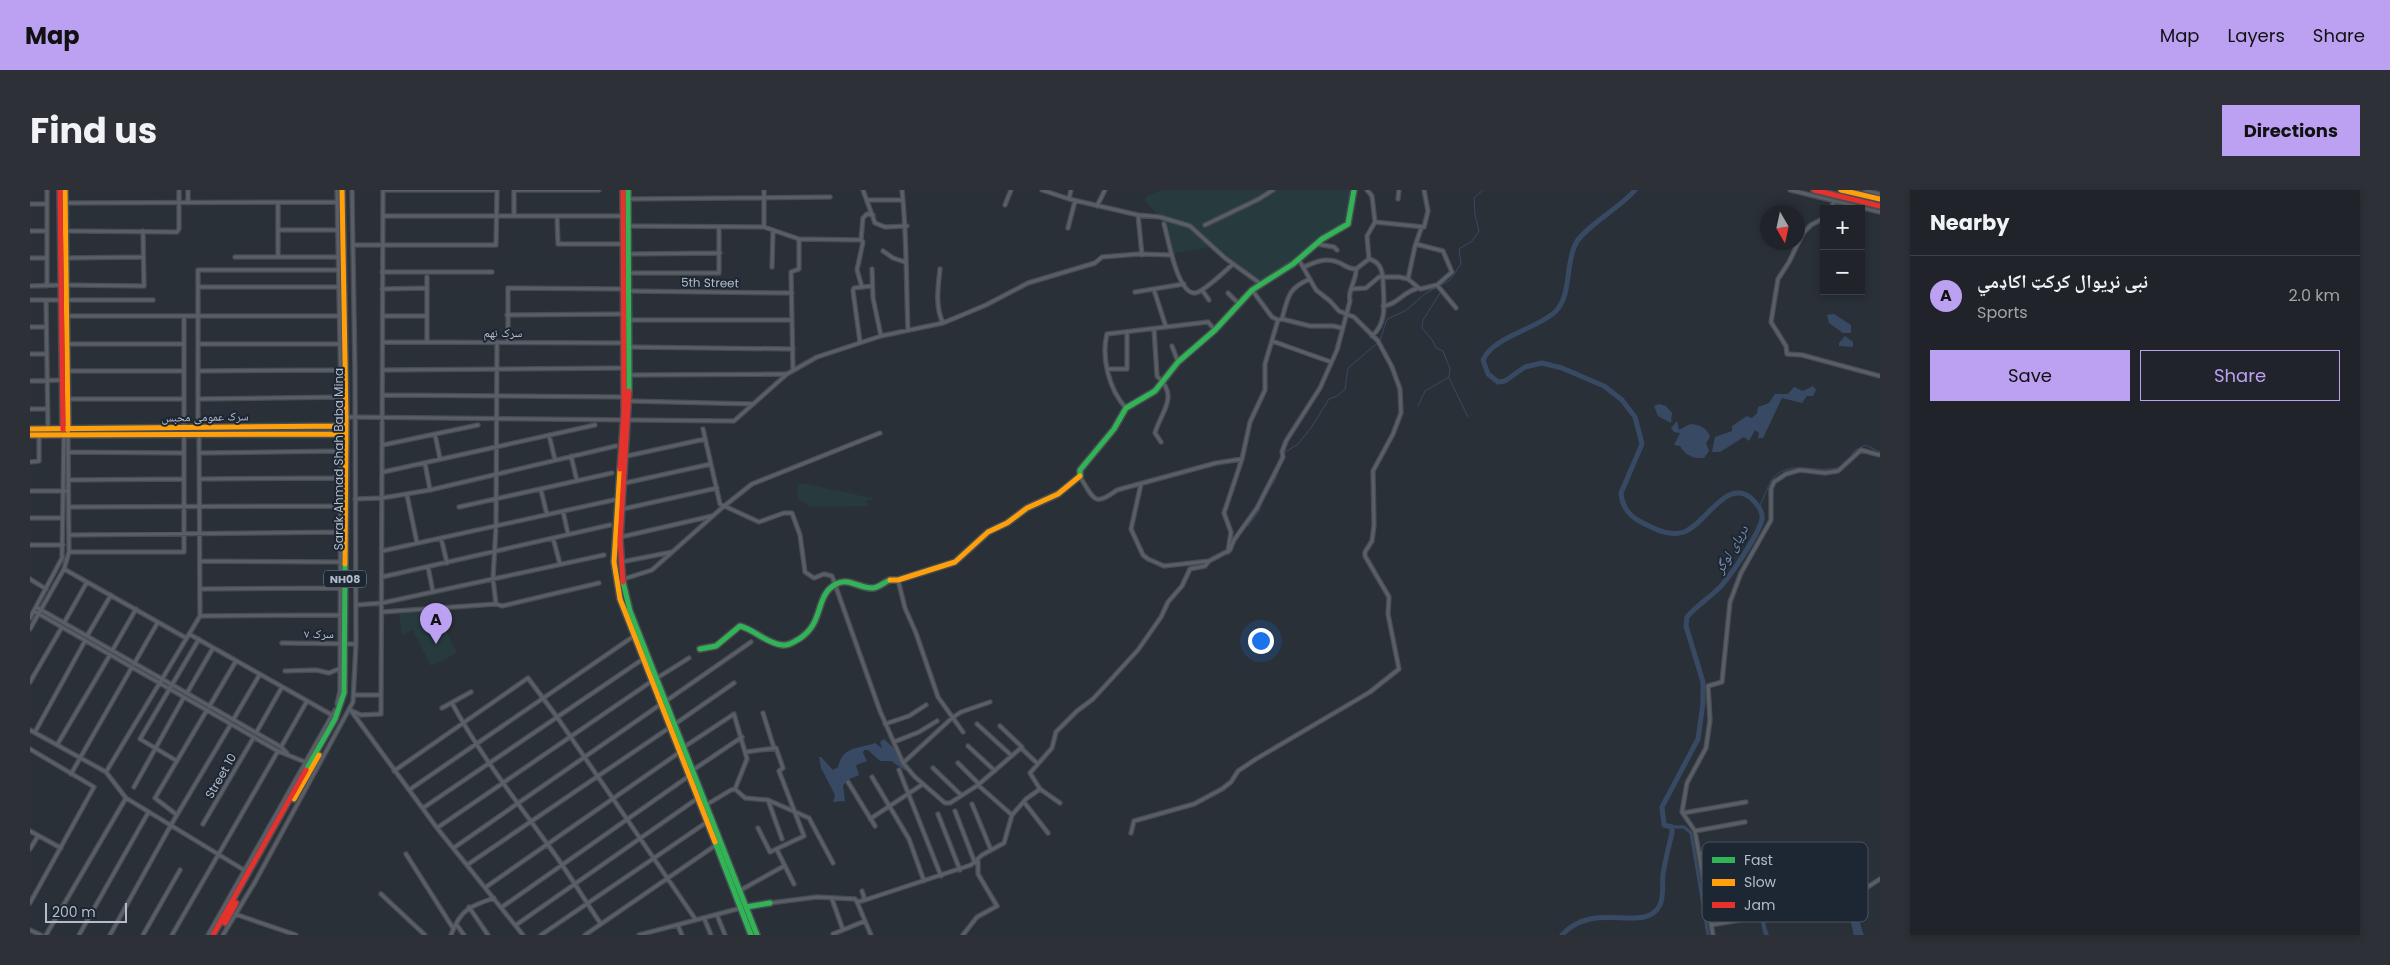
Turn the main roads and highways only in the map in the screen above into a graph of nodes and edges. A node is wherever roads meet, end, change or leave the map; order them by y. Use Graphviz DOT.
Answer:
graph roads {
  1 [pos="60,190"];
  2 [pos="65,190"];
  3 [pos="342,190"];
  4 [pos="346,190"];
  5 [pos="623,190"];
  6 [pos="628,190"];
  7 [pos="1354,190"];
  8 [pos="1814,190"];
  9 [pos="1841,190"];
  10 [pos="1857,197"];
  11 [pos="1880,199"];
  12 [pos="1880,206"];
  13 [pos="626,254"];
  14 [pos="64,285"];
  15 [pos="626,290"];
  16 [pos="64,300"];
  17 [pos="350,417"];
  18 [pos="626,420"];
  19 [pos="344,426"];
  20 [pos="210,427"];
  21 [pos="30,429"];
  22 [pos="66,431"];
  23 [pos="210,434"];
  24 [pos="343,434"];
  25 [pos="30,435"];
  26 [pos="345,643"];
  27 [pos="700,650"];
  28 [pos="655,680"];
  29 [pos="663,702"];
  30 [pos="310,766"];
  31 [pos="770,903"];
  32 [pos="743,908"];
  33 [pos="213,935"];
  34 [pos="218,935"];
  35 [pos="751,935"];
  36 [pos="757,935"];
  1 -- 14 [label="main road"];
  2 -- 14 [label="main road"];
  3 -- 17 [label="main road, NH08"];
  4 -- 17 [label="main road, Sarak Ahmad Shah Baba Mina / NH08"];
  5 -- 13 [label="main road"];
  6 -- 13 [label="main road"];
  7 -- 27 [label="main road"];
  8 -- 10 [label="main road"];
  9 -- 10 [label="main road"];
  10 -- 11 [label="main road"];
  10 -- 12 [label="main road"];
  13 -- 15 [label="main road"];
  13 -- 15 [label="main road"];
  14 -- 16 [label="main road"];
  15 -- 18 [label="main road"];
  15 -- 18 [label="main road"];
  16 -- 22 [label="main road"];
  16 -- 22 [label="main road"];
  17 -- 19 [label="main road, NH08"];
  17 -- 26 [label="main road, Sarak Ahmad Shah Baba Mina / NH08"];
  18 -- 28 [label="main road"];
  18 -- 28 [label="main road"];
  19 -- 20 [label="main road, سرک عمومی محبس"];
  19 -- 24 [label="main road, NH08"];
  20 -- 22 [label="main road, سرک عمومی محبس"];
  20 -- 23 [label="main road"];
  21 -- 22 [label="main road"];
  22 -- 23 [label="main road, سرک عمومی محبس"];
  22 -- 25 [label="main road"];
  23 -- 24 [label="main road, سرک عمومی محبس"];
  24 -- 26 [label="main road, NH08"];
  26 -- 30 [label="main road, NH08"];
  28 -- 29 [label="main road"];
  29 -- 32 [label="main road"];
  29 -- 32 [label="main road"];
  30 -- 33 [label="main road, NH08"];
  30 -- 34 [label="main road, NH08"];
  31 -- 32 [label="main road"];
  32 -- 35 [label="main road"];
  32 -- 36 [label="main road"];
}
